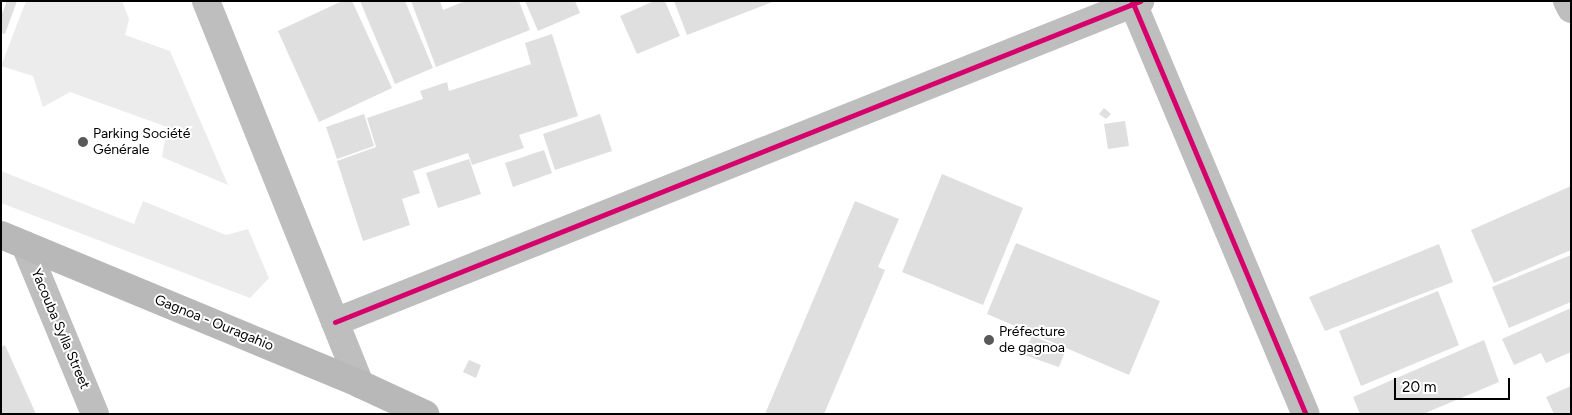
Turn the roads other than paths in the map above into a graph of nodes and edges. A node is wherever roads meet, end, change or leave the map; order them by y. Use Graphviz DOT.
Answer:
graph roads {
  1 [pos="206,1"];
  2 [pos="1567,1"];
  3 [pos="1135,2"];
  4 [pos="1571,9"];
  5 [pos="13,240"];
  6 [pos="335,322"];
  7 [pos="360,384"];
  8 [pos="95,414"];
  9 [pos="425,414"];
  10 [pos="1306,414"];
  1 -- 6 [label="street"];
  2 -- 4 [label="street"];
  3 -- 6 [label="street"];
  3 -- 10 [label="street"];
  5 -- 7 [label="main road, Gagnoa - Ouragahio"];
  5 -- 8 [label="street, Yacouba Sylla Street"];
  6 -- 7 [label="street"];
  7 -- 9 [label="main road, Gagnoa - Ouragahio"];
}
